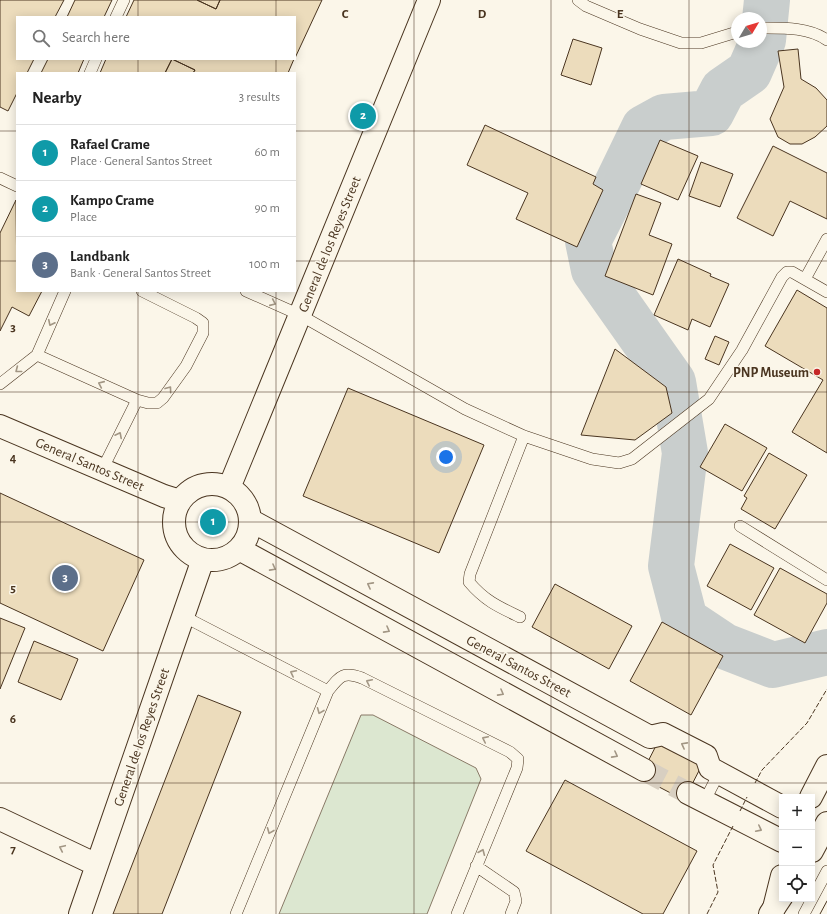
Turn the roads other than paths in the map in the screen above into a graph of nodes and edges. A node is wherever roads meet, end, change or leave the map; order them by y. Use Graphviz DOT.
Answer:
graph roads {
  1 [pos="124,0"];
  2 [pos="429,0"];
  3 [pos="578,0"];
  4 [pos="116,16"];
  5 [pos="767,28"];
  6 [pos="731,34"];
  7 [pos="827,40"];
  8 [pos="96,60"];
  9 [pos="90,72"];
  10 [pos="0,178"];
  11 [pos="16,186"];
  12 [pos="827,239"];
  13 [pos="805,279"];
  14 [pos="65,292"];
  15 [pos="144,292"];
  16 [pos="248,292"];
  17 [pos="827,292"];
  18 [pos="300,315"];
  19 [pos="37,355"];
  20 [pos="0,384"];
  21 [pos="137,400"];
  22 [pos="0,426"];
  23 [pos="524,436"];
  24 [pos="102,470"];
  25 [pos="229,488"];
  26 [pos="180,501"];
  27 [pos="250,520"];
  28 [pos="740,526"];
  29 [pos="239,549"];
  30 [pos="203,559"];
  31 [pos="827,580"];
  32 [pos="183,616"];
  33 [pos="428,617"];
  34 [pos="520,617"];
  35 [pos="414,645"];
  36 [pos="328,691"];
  37 [pos="592,705"];
  38 [pos="577,734"];
  39 [pos="827,766"];
  40 [pos="711,769"];
  41 [pos="644,770"];
  42 [pos="812,794"];
  43 [pos="696,798"];
  44 [pos="779,805"];
  45 [pos="0,820"];
  46 [pos="827,823"];
  47 [pos="779,840"];
  48 [pos="815,846"];
  49 [pos="97,865"];
  50 [pos="476,866"];
  51 [pos="827,871"];
  52 [pos="779,889"];
  53 [pos="775,906"];
  54 [pos="80,914"];
  55 [pos="236,914"];
  56 [pos="457,914"];
  57 [pos="511,914"];
  58 [pos="804,914"];
  1 -- 4 [label="lane"];
  2 -- 18 [label="main road, General de los Reyes Street"];
  3 -- 6 [label="lane"];
  5 -- 7 [label="lane"];
  8 -- 9 [label="lane"];
  10 -- 11 [label="lane"];
  12 -- 13 [label="lane"];
  13 -- 17 [label="lane"];
  13 -- 23 [label="lane"];
  14 -- 19 [label="lane, one-way"];
  21 -- 15 [label="lane, one-way"];
  16 -- 18 [label="lane, one-way"];
  18 -- 23 [label="lane"];
  18 -- 25 [label="main road, General de los Reyes Street"];
  19 -- 20 [label="lane, one-way"];
  21 -- 19 [label="lane, one-way"];
  24 -- 21 [label="lane, one-way"];
  22 -- 24 [label="main road, General Santos Street"];
  23 -- 34 [label="lane"];
  24 -- 26 [label="main road, General Santos Street"];
  25 -- 26 [label="main road"];
  25 -- 27 [label="main road"];
  26 -- 30 [label="main road"];
  27 -- 29 [label="main road"];
  33 -- 27 [label="main road, General Santos Street, one-way"];
  28 -- 31 [label="lane"];
  29 -- 30 [label="main road"];
  29 -- 35 [label="main road, one-way"];
  30 -- 32 [label="main road, General de los Reyes Street"];
  36 -- 32 [label="lane, one-way"];
  32 -- 49 [label="main road, General de los Reyes Street"];
  33 -- 35 [label="main road"];
  33 -- 37 [label="main road, General Santos Street"];
  35 -- 38 [label="main road, one-way"];
  50 -- 36 [label="lane, one-way"];
  36 -- 55 [label="lane, one-way"];
  37 -- 38 [label="main road"];
  40 -- 37 [label="main road, General Santos Street, one-way"];
  38 -- 41 [label="main road, one-way"];
  39 -- 42 [label="main road"];
  40 -- 43 [label="lane"];
  40 -- 44 [label="main road, General Santos Street"];
  43 -- 47 [label="main road, one-way"];
  49 -- 45 [label="main road, one-way"];
  46 -- 48 [label="main road"];
  49 -- 54 [label="main road, General de los Reyes Street"];
  50 -- 56 [label="lane"];
  50 -- 57 [label="lane"];
  51 -- 58 [label="lane"];
  52 -- 53 [label="main road"];
}
